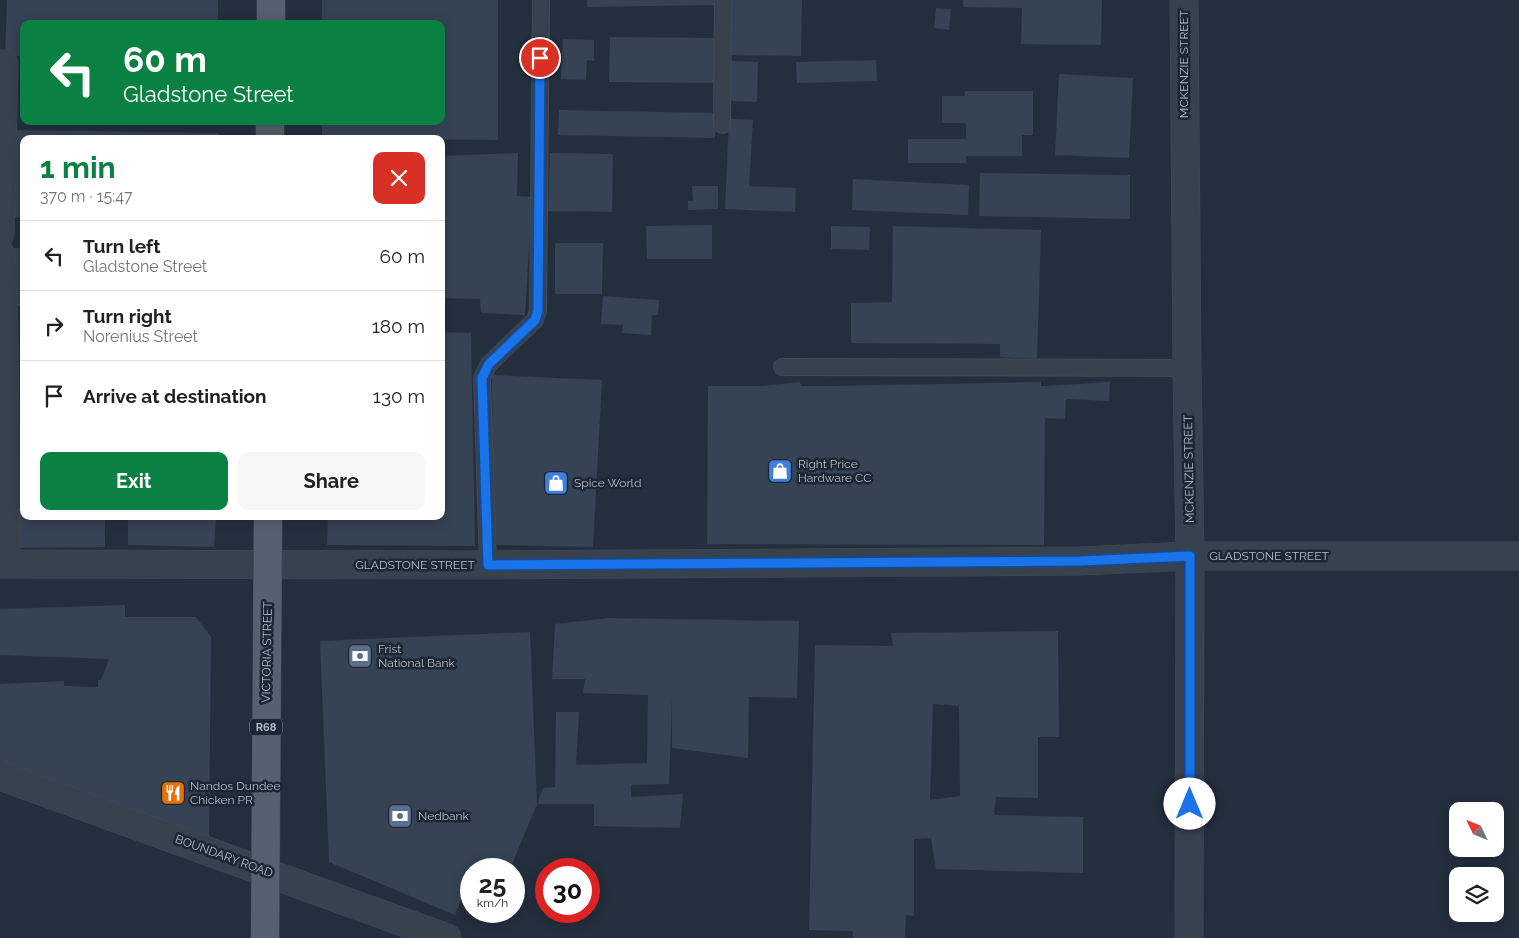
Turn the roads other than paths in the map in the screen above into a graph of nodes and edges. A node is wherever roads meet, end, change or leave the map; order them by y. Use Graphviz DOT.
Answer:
graph roads {
  1 [pos="271,0"];
  2 [pos="541,0"];
  3 [pos="723,0"];
  4 [pos="1184,0"];
  5 [pos="271,20"];
  6 [pos="9,64"];
  7 [pos="722,126"];
  8 [pos="0,234"];
  9 [pos="0,253"];
  10 [pos="782,367"];
  11 [pos="1186,368"];
  12 [pos="268,520"];
  13 [pos="1190,556"];
  14 [pos="1519,556"];
  15 [pos="3,564"];
  16 [pos="268,564"];
  17 [pos="488,565"];
  18 [pos="0,776"];
  19 [pos="264,870"];
  20 [pos="265,938"];
  21 [pos="447,938"];
  22 [pos="1190,938"];
  1 -- 5 [label="main road"];
  2 -- 17 [label="lane"];
  3 -- 7 [label="lane"];
  4 -- 11 [label="street, MCKENZIE STREET"];
  6 -- 8 [label="street"];
  9 -- 15 [label="street"];
  10 -- 11 [label="lane"];
  11 -- 13 [label="street, MCKENZIE STREET"];
  12 -- 16 [label="main road, VICTORIA STREET / R68"];
  13 -- 14 [label="street, GLADSTONE STREET"];
  13 -- 17 [label="street, GLADSTONE STREET"];
  13 -- 22 [label="street, MCKENZIE STREET"];
  15 -- 16 [label="street, GLADSTONE STREET"];
  16 -- 17 [label="street, GLADSTONE STREET"];
  16 -- 19 [label="main road, VICTORIA STREET / R68"];
  18 -- 19 [label="street, BOUNDARY ROAD"];
  19 -- 20 [label="main road, VICTORIA STREET / R68"];
  19 -- 21 [label="street, BOUNDARY ROAD"];
}
